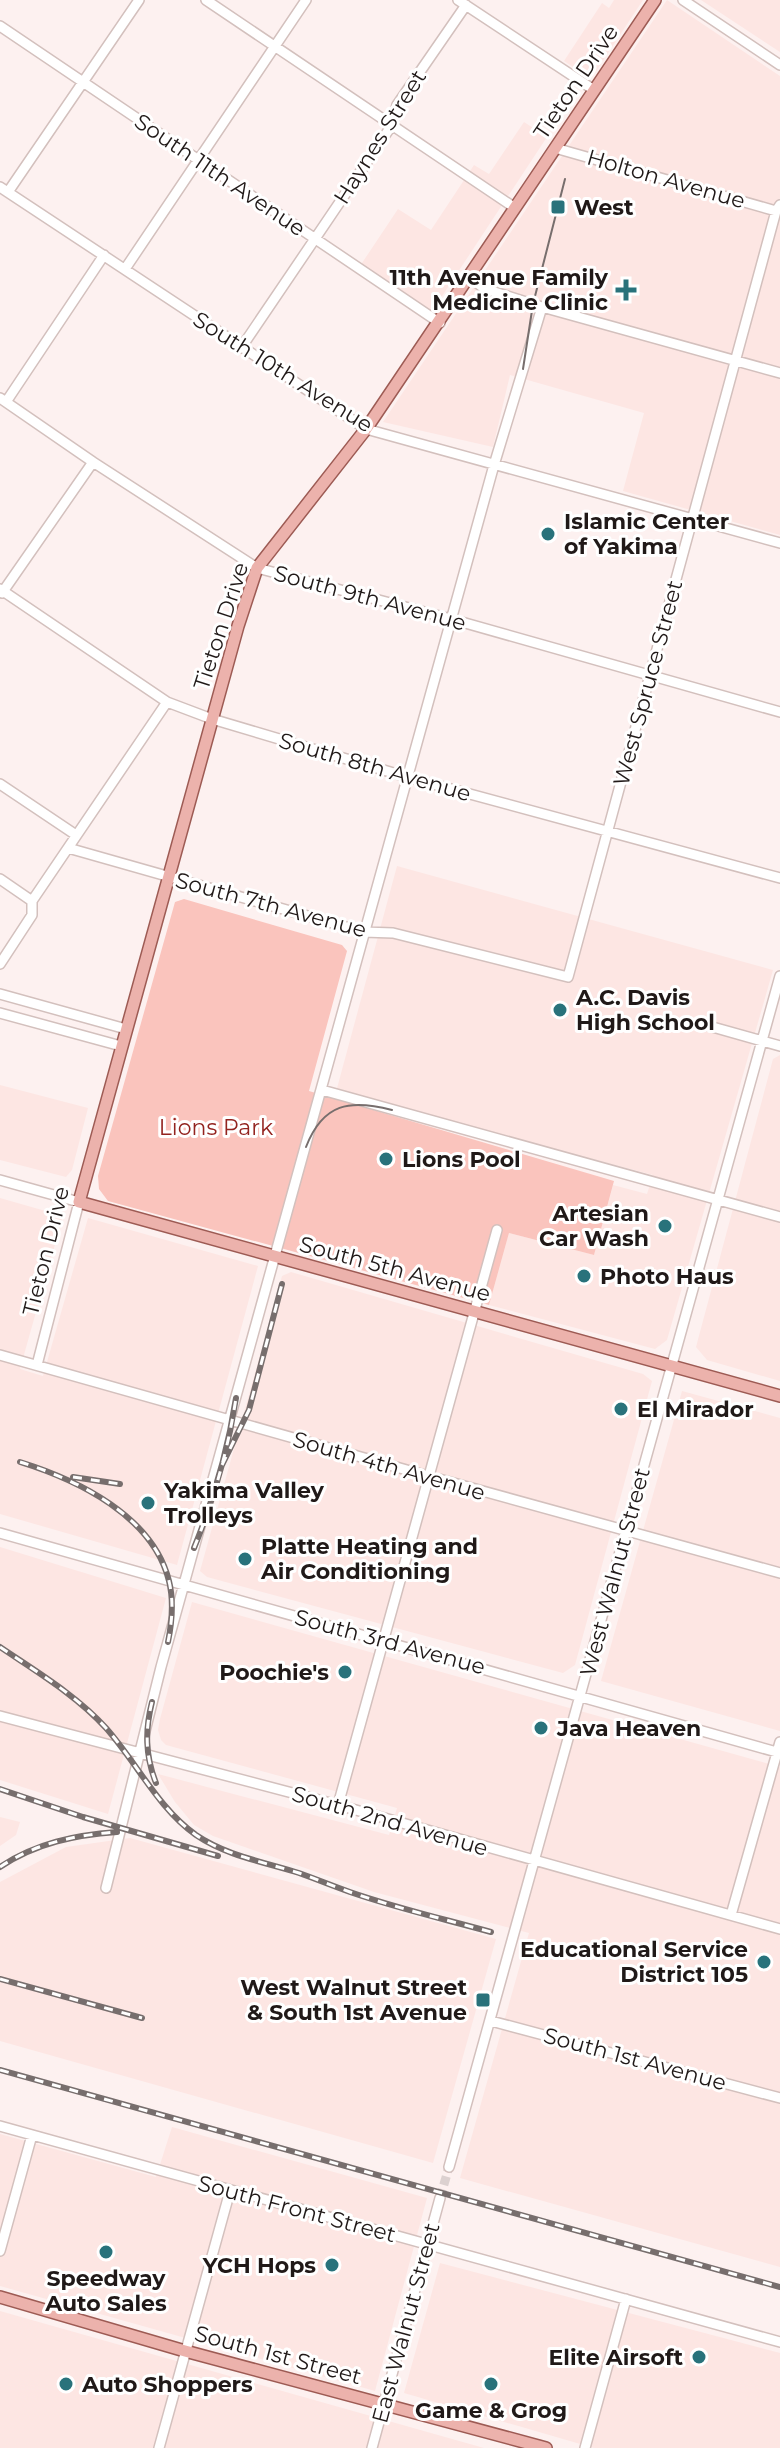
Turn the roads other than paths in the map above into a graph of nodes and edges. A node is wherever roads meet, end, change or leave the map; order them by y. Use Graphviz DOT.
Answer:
graph roads {
  1 [pos="139,0"];
  2 [pos="206,0"];
  3 [pos="306,0"];
  4 [pos="655,0"];
  5 [pos="683,0"];
  6 [pos="462,3"];
  7 [pos="0,26"];
  8 [pos="275,46"];
  9 [pos="780,65"];
  10 [pos="83,82"];
  11 [pos="594,90"];
  12 [pos="392,125"];
  13 [pos="555,148"];
  14 [pos="199,160"];
  15 [pos="4,190"];
  16 [pos="515,208"];
  17 [pos="778,208"];
  18 [pos="314,238"];
  19 [pos="104,255"];
  20 [pos="125,269"];
  21 [pos="469,277"];
  22 [pos="542,307"];
  23 [pos="440,323"];
  24 [pos="241,348"];
  25 [pos="736,361"];
  26 [pos="780,373"];
  27 [pos="3,400"];
  28 [pos="366,429"];
  29 [pos="93,462"];
  30 [pos="494,465"];
  31 [pos="694,519"];
  32 [pos="780,543"];
  33 [pos="257,568"];
  34 [pos="1,592"];
  35 [pos="451,619"];
  36 [pos="650,675"];
  37 [pos="167,702"];
  38 [pos="780,712"];
  39 [pos="212,719"];
  40 [pos="407,777"];
  41 [pos="0,784"];
  42 [pos="608,832"];
  43 [pos="76,835"];
  44 [pos="68,848"];
  45 [pos="168,877"];
  46 [pos="780,878"];
  47 [pos="0,879"];
  48 [pos="32,901"];
  49 [pos="364,932"];
  50 [pos="0,964"];
  51 [pos="780,976"];
  52 [pos="568,977"];
  53 [pos="0,994"];
  54 [pos="0,1013"];
  55 [pos="709,1026"];
  56 [pos="126,1029"];
  57 [pos="762,1041"];
  58 [pos="121,1046"];
  59 [pos="780,1046"];
  60 [pos="322,1090"];
  61 [pos="0,1180"];
  62 [pos="719,1200"];
  63 [pos="79,1202"];
  64 [pos="780,1217"];
  65 [pos="497,1230"];
  66 [pos="275,1257"];
  67 [pos="475,1312"];
  68 [pos="0,1355"];
  69 [pos="37,1365"];
  70 [pos="671,1366"];
  71 [pos="780,1396"];
  72 [pos="230,1421"];
  73 [pos="428,1476"];
  74 [pos="625,1532"];
  75 [pos="0,1533"];
  76 [pos="780,1573"];
  77 [pos="183,1585"];
  78 [pos="383,1640"];
  79 [pos="582,1695"];
  80 [pos="0,1716"];
  81 [pos="779,1749"];
  82 [pos="138,1753"];
  83 [pos="338,1805"];
  84 [pos="533,1861"];
  85 [pos="106,1888"];
  86 [pos="731,1915"];
  87 [pos="780,1929"];
  88 [pos="491,2021"];
  89 [pos="780,2098"];
  90 [pos="0,2126"];
  91 [pos="32,2135"];
  92 [pos="449,2167"];
  93 [pos="230,2191"];
  94 [pos="440,2198"];
  95 [pos="428,2244"];
  96 [pos="0,2251"];
  97 [pos="0,2297"];
  98 [pos="626,2299"];
  99 [pos="780,2342"];
  100 [pos="185,2351"];
  101 [pos="384,2405"];
  102 [pos="159,2448"];
  103 [pos="372,2448"];
  104 [pos="546,2448"];
  105 [pos="585,2448"];
  1 -- 10 [label="street"];
  2 -- 8 [label="street"];
  3 -- 8 [label="street"];
  4 -- 11 [label="main road, Tieton Drive"];
  5 -- 9 [label="street"];
  6 -- 11 [label="street"];
  6 -- 12 [label="street, Haynes Street"];
  7 -- 10 [label="street, South 11th Avenue"];
  8 -- 12 [label="street"];
  8 -- 14 [label="street"];
  10 -- 14 [label="street, South 11th Avenue"];
  10 -- 15 [label="street"];
  11 -- 13 [label="main road, Tieton Drive"];
  12 -- 16 [label="street"];
  12 -- 18 [label="street, Haynes Street"];
  13 -- 16 [label="main road, Tieton Drive"];
  13 -- 17 [label="street, Holton Avenue"];
  14 -- 18 [label="street, South 11th Avenue"];
  14 -- 20 [label="street"];
  15 -- 19 [label="street, South 10th Avenue"];
  16 -- 21 [label="main road, Tieton Drive"];
  17 -- 25 [label="street, West Spruce Street"];
  18 -- 23 [label="street, South 11th Avenue"];
  18 -- 24 [label="street, Haynes Street"];
  19 -- 20 [label="street, South 10th Avenue"];
  19 -- 27 [label="street"];
  20 -- 24 [label="street, South 10th Avenue"];
  21 -- 22 [label="street"];
  21 -- 23 [label="main road, Tieton Drive"];
  22 -- 25 [label="street"];
  22 -- 30 [label="street"];
  23 -- 28 [label="main road, Tieton Drive"];
  24 -- 28 [label="street, South 10th Avenue"];
  25 -- 26 [label="street"];
  25 -- 31 [label="street, West Spruce Street"];
  27 -- 29 [label="street, South 9th Avenue"];
  28 -- 30 [label="street, South 10th Avenue"];
  28 -- 33 [label="main road, Tieton Drive"];
  29 -- 33 [label="street, South 9th Avenue"];
  29 -- 34 [label="street"];
  30 -- 31 [label="street, South 10th Avenue"];
  30 -- 35 [label="street"];
  31 -- 32 [label="street, South 10th Avenue"];
  31 -- 36 [label="street, West Spruce Street"];
  33 -- 35 [label="street, South 9th Avenue"];
  33 -- 39 [label="main road, Tieton Drive"];
  34 -- 37 [label="street, South 8th Avenue"];
  35 -- 36 [label="street, South 9th Avenue"];
  35 -- 40 [label="street"];
  36 -- 38 [label="street, South 9th Avenue"];
  36 -- 42 [label="street, West Spruce Street"];
  37 -- 39 [label="street, South 8th Avenue"];
  37 -- 43 [label="street"];
  39 -- 40 [label="street, South 8th Avenue"];
  39 -- 45 [label="main road, Tieton Drive"];
  40 -- 42 [label="street, South 8th Avenue"];
  40 -- 49 [label="street"];
  41 -- 43 [label="street"];
  42 -- 46 [label="street, South 8th Avenue"];
  42 -- 52 [label="street, West Spruce Street"];
  43 -- 44 [label="street"];
  44 -- 45 [label="street, South 7th Avenue"];
  44 -- 48 [label="street"];
  45 -- 49 [label="street, South 7th Avenue"];
  45 -- 56 [label="main road, Tieton Drive"];
  47 -- 48 [label="street"];
  48 -- 50 [label="street"];
  49 -- 52 [label="street, South 7th Avenue"];
  49 -- 60 [label="street"];
  51 -- 57 [label="street, West Walnut Street"];
  53 -- 56 [label="street"];
  54 -- 58 [label="street"];
  55 -- 57 [label="street"];
  56 -- 58 [label="main road, Tieton Drive"];
  57 -- 59 [label="street"];
  57 -- 62 [label="street, West Walnut Street"];
  58 -- 63 [label="main road, Tieton Drive"];
  60 -- 62 [label="street"];
  60 -- 66 [label="street"];
  61 -- 63 [label="street, South 5th Avenue"];
  62 -- 64 [label="street"];
  62 -- 70 [label="street, West Walnut Street"];
  63 -- 66 [label="main road, South 5th Avenue"];
  63 -- 69 [label="street, Tieton Drive"];
  65 -- 67 [label="street"];
  66 -- 67 [label="main road, South 5th Avenue"];
  66 -- 72 [label="street"];
  67 -- 70 [label="main road, South 5th Avenue"];
  67 -- 73 [label="street"];
  68 -- 69 [label="street, South 4th Avenue"];
  69 -- 72 [label="street, South 4th Avenue"];
  70 -- 71 [label="main road, South 5th Avenue"];
  70 -- 74 [label="street, West Walnut Street"];
  72 -- 73 [label="street, South 4th Avenue"];
  72 -- 77 [label="street"];
  73 -- 74 [label="street, South 4th Avenue"];
  73 -- 78 [label="street"];
  74 -- 76 [label="street, South 4th Avenue"];
  74 -- 79 [label="street, West Walnut Street"];
  75 -- 77 [label="street, South 3rd Avenue"];
  77 -- 78 [label="street, South 3rd Avenue"];
  77 -- 82 [label="street"];
  78 -- 79 [label="street, South 3rd Avenue"];
  78 -- 83 [label="street"];
  79 -- 81 [label="street, South 3rd Avenue"];
  79 -- 84 [label="street, West Walnut Street"];
  80 -- 82 [label="street, South 2nd Avenue"];
  81 -- 86 [label="street"];
  82 -- 83 [label="street, South 2nd Avenue"];
  82 -- 85 [label="street"];
  83 -- 84 [label="street, South 2nd Avenue"];
  84 -- 86 [label="street, South 2nd Avenue"];
  84 -- 88 [label="street, West Walnut Street"];
  86 -- 87 [label="street, South 2nd Avenue"];
  88 -- 89 [label="street, South 1st Avenue"];
  88 -- 92 [label="street, West Walnut Street"];
  90 -- 91 [label="street, South Front Street"];
  91 -- 93 [label="street, South Front Street"];
  91 -- 96 [label="street"];
  93 -- 95 [label="street, South Front Street"];
  93 -- 100 [label="street"];
  94 -- 95 [label="street, East Walnut Street"];
  95 -- 98 [label="street, South Front Street"];
  95 -- 101 [label="street, East Walnut Street"];
  97 -- 100 [label="main road, South 1st Street"];
  98 -- 99 [label="street, South Front Street"];
  98 -- 105 [label="street"];
  100 -- 101 [label="main road, South 1st Street"];
  100 -- 102 [label="street"];
  101 -- 103 [label="street, East Walnut Street"];
  101 -- 104 [label="main road, South 1st Street"];
}
